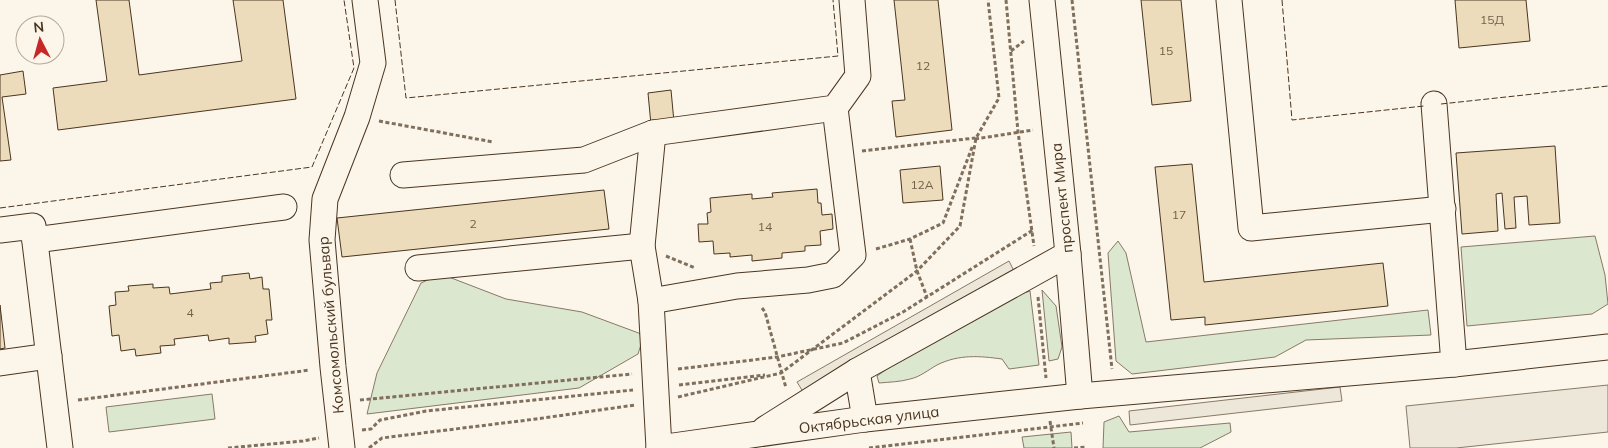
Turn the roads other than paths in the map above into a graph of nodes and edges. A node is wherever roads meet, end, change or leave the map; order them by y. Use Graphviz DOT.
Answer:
graph roads {
  1 [pos="365,0"];
  2 [pos="852,0"];
  3 [pos="1042,0"];
  4 [pos="1229,0"];
  5 [pos="1434,104"];
  6 [pos="835,108"];
  7 [pos="653,133"];
  8 [pos="403,175"];
  9 [pos="284,207"];
  10 [pos="1443,209"];
  11 [pos="0,230"];
  12 [pos="35,240"];
  13 [pos="642,246"];
  14 [pos="1068,254"];
  15 [pos="418,268"];
  16 [pos="651,301"];
  17 [pos="1608,346"];
  18 [pos="49,356"];
  19 [pos="0,363"];
  20 [pos="1454,364"];
  21 [pos="857,371"];
  22 [pos="1080,396"];
  23 [pos="865,419"];
  24 [pos="756,435"];
  25 [pos="341,441"];
  26 [pos="60,448"];
  27 [pos="659,448"];
  1 -- 25 [label="street, Комсомольский бульвар"];
  2 -- 6 [label="street"];
  3 -- 14 [label="street, проспект Мира"];
  4 -- 10 [label="street"];
  5 -- 10 [label="street"];
  6 -- 7 [label="street"];
  6 -- 16 [label="street"];
  7 -- 8 [label="street"];
  7 -- 13 [label="street"];
  9 -- 12 [label="street"];
  10 -- 20 [label="street"];
  11 -- 12 [label="street"];
  12 -- 18 [label="street"];
  13 -- 15 [label="street"];
  13 -- 16 [label="street"];
  14 -- 21 [label="street"];
  14 -- 22 [label="street, проспект Мира"];
  16 -- 27 [label="street"];
  17 -- 20 [label="street, Октябрьская улица"];
  18 -- 19 [label="street"];
  18 -- 26 [label="street"];
  20 -- 22 [label="street, Октябрьская улица"];
  21 -- 23 [label="street"];
  21 -- 24 [label="street"];
  22 -- 23 [label="street, Октябрьская улица"];
  23 -- 24 [label="street, Октябрьская улица"];
  24 -- 27 [label="street, Октябрьская улица"];
}
